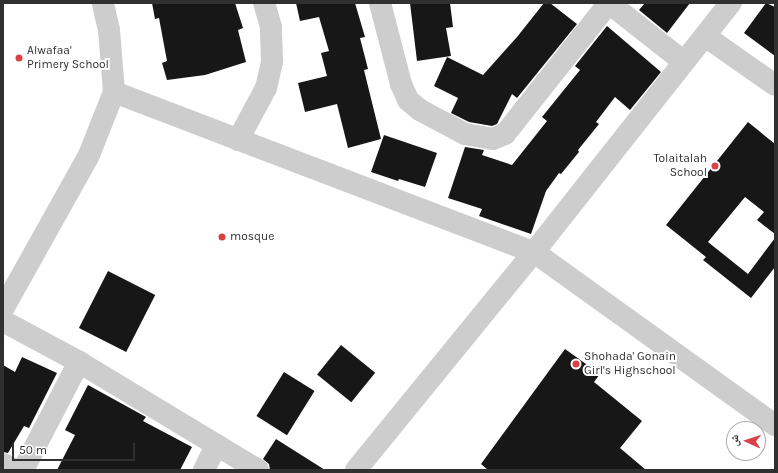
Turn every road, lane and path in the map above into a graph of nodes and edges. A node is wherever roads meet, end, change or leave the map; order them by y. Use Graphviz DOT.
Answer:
graph roads {
  1 [pos="102,3"];
  2 [pos="264,3"];
  3 [pos="380,3"];
  4 [pos="609,3"];
  5 [pos="731,3"];
  6 [pos="705,36"];
  7 [pos="684,62"];
  8 [pos="775,86"];
  9 [pos="114,92"];
  10 [pos="238,140"];
  11 [pos="534,252"];
  12 [pos="3,309"];
  13 [pos="3,321"];
  14 [pos="79,362"];
  15 [pos="775,424"];
  16 [pos="216,445"];
  17 [pos="3,464"];
  18 [pos="16,470"];
  19 [pos="23,470"];
  20 [pos="204,470"];
  21 [pos="258,470"];
  22 [pos="356,470"];
  1 -- 9 [label="street"];
  2 -- 10 [label="street"];
  3 -- 4 [label="street"];
  4 -- 7 [label="street"];
  5 -- 6 [label="street"];
  6 -- 7 [label="street"];
  6 -- 8 [label="street"];
  7 -- 11 [label="street"];
  9 -- 10 [label="street"];
  9 -- 12 [label="street"];
  10 -- 11 [label="street"];
  11 -- 15 [label="street"];
  11 -- 22 [label="street"];
  13 -- 14 [label="street"];
  14 -- 16 [label="street"];
  14 -- 19 [label="street"];
  16 -- 20 [label="street"];
  16 -- 21 [label="street"];
  17 -- 18 [label="street"];
}
